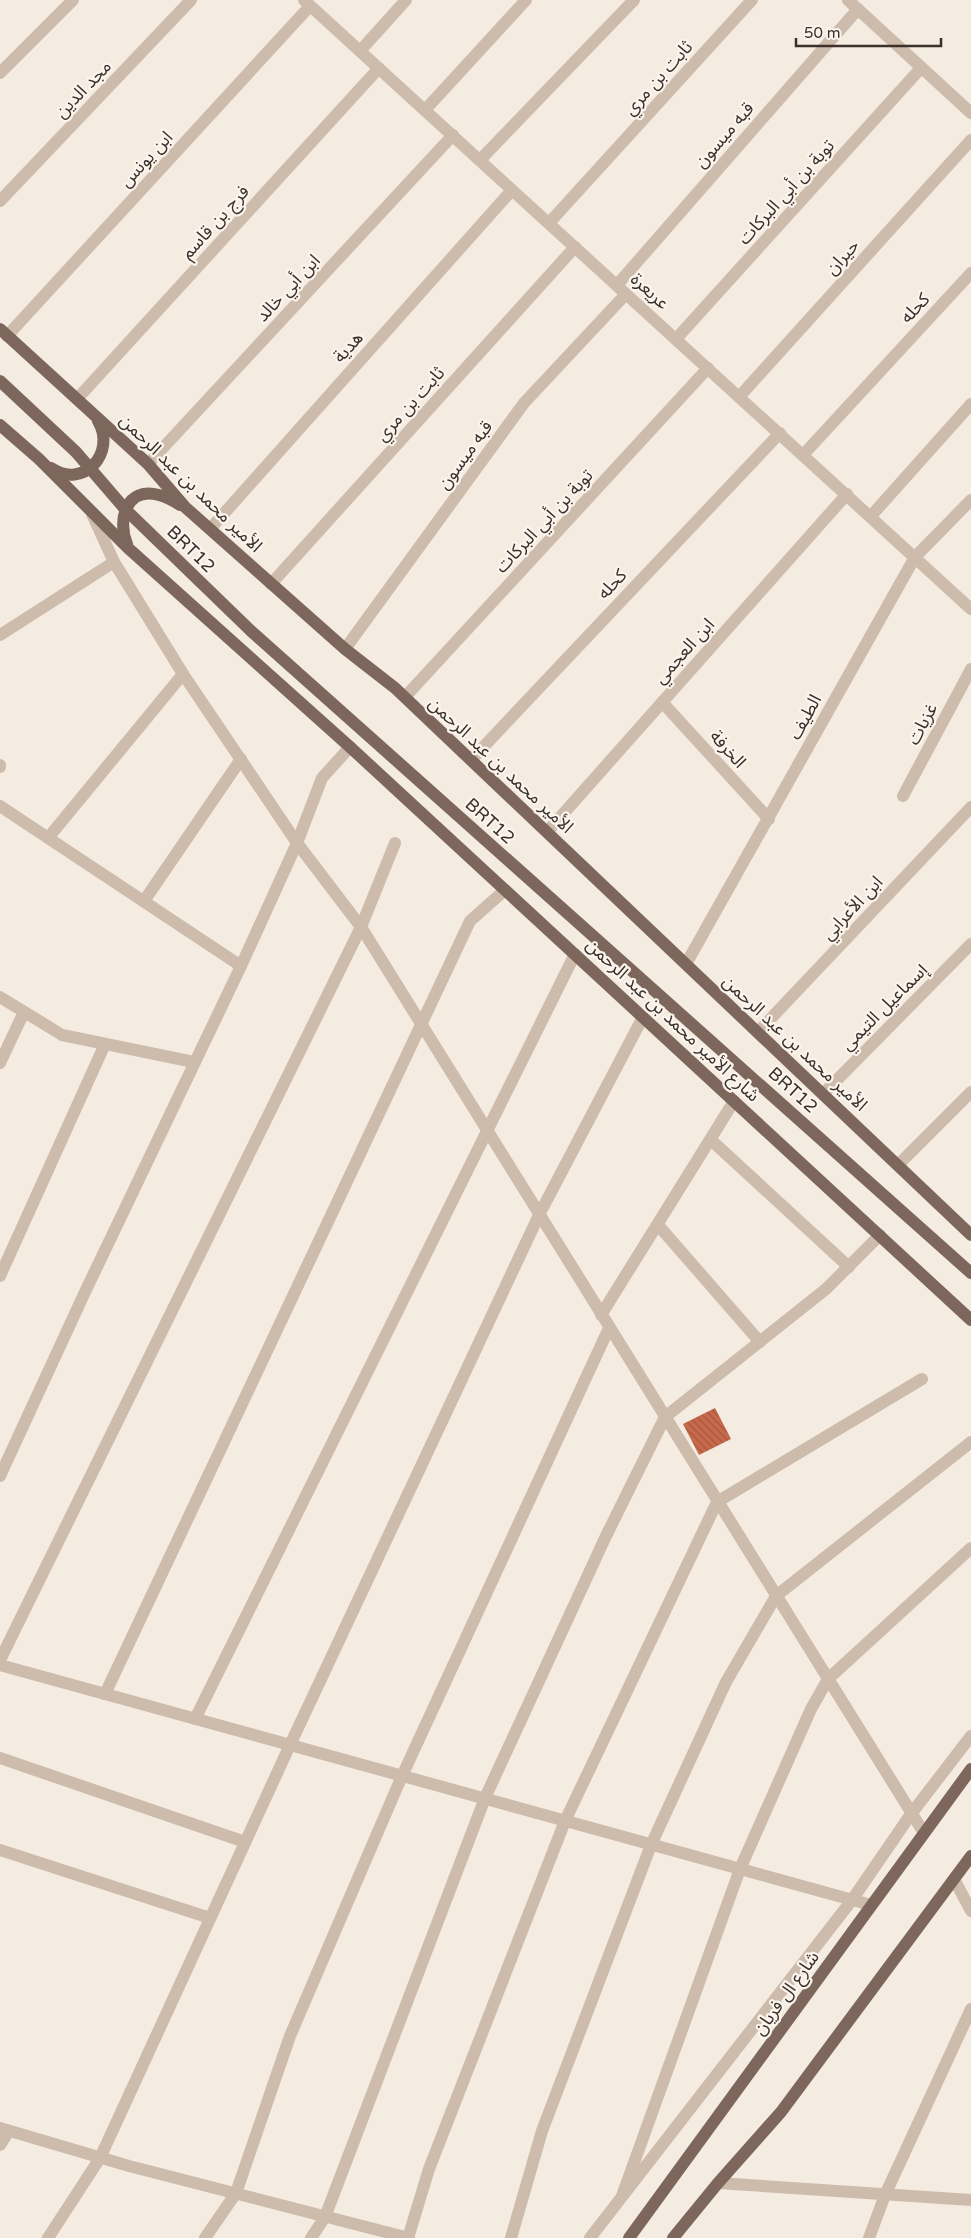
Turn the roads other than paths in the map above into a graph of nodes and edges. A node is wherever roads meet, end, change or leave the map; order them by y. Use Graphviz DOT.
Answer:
graph roads {
  1 [pos="73,0"];
  2 [pos="192,0"];
  3 [pos="406,0"];
  4 [pos="526,0"];
  5 [pos="634,0"];
  6 [pos="752,0"];
  7 [pos="848,0"];
  8 [pos="307,3"];
  9 [pos="858,9"];
  10 [pos="360,50"];
  11 [pos="379,68"];
  12 [pos="921,68"];
  13 [pos="0,73"];
  14 [pos="425,110"];
  15 [pos="971,113"];
  16 [pos="453,136"];
  17 [pos="971,140"];
  18 [pos="480,160"];
  19 [pos="512,190"];
  20 [pos="0,201"];
  21 [pos="549,223"];
  22 [pos="575,247"];
  23 [pos="971,273"];
  24 [pos="617,285"];
  25 [pos="626,294"];
  26 [pos="4,332"];
  27 [pos="676,339"];
  28 [pos="708,368"];
  29 [pos="0,381"];
  30 [pos="739,397"];
  31 [pos="82,403"];
  32 [pos="971,404"];
  33 [pos="0,425"];
  34 [pos="780,433"];
  35 [pos="803,455"];
  36 [pos="39,460"];
  37 [pos="148,464"];
  38 [pos="90,468"];
  39 [pos="847,494"];
  40 [pos="971,500"];
  41 [pos="185,507"];
  42 [pos="125,509"];
  43 [pos="92,514"];
  44 [pos="871,516"];
  45 [pos="211,528"];
  46 [pos="128,548"];
  47 [pos="915,557"];
  48 [pos="114,562"];
  49 [pos="271,584"];
  50 [pos="971,609"];
  51 [pos="0,636"];
  52 [pos="345,648"];
  53 [pos="971,669"];
  54 [pos="183,674"];
  55 [pos="405,697"];
  56 [pos="662,702"];
  57 [pos="350,747"];
  58 [pos="241,759"];
  59 [pos="470,760"];
  60 [pos="903,796"];
  61 [pos="0,806"];
  62 [pos="971,808"];
  63 [pos="769,819"];
  64 [pos="547,832"];
  65 [pos="48,838"];
  66 [pos="297,843"];
  67 [pos="395,843"];
  68 [pos="505,890"];
  69 [pos="144,901"];
  70 [pos="361,927"];
  71 [pos="971,944"];
  72 [pos="575,954"];
  73 [pos="686,964"];
  74 [pos="241,966"];
  75 [pos="0,997"];
  76 [pos="24,1012"];
  77 [pos="643,1017"];
  78 [pos="421,1025"];
  79 [pos="758,1032"];
  80 [pos="105,1044"];
  81 [pos="194,1062"];
  82 [pos="0,1063"];
  83 [pos="971,1092"];
  84 [pos="822,1094"];
  85 [pos="734,1101"];
  86 [pos="486,1130"];
  87 [pos="710,1140"];
  88 [pos="898,1165"];
  89 [pos="539,1215"];
  90 [pos="658,1225"];
  91 [pos="971,1234"];
  92 [pos="880,1235"];
  93 [pos="849,1267"];
  94 [pos="971,1274"];
  95 [pos="0,1276"];
  96 [pos="942,1292"];
  97 [pos="601,1315"];
  98 [pos="971,1320"];
  99 [pos="971,1326"];
  100 [pos="609,1328"];
  101 [pos="760,1342"];
  102 [pos="922,1379"];
  103 [pos="665,1417"];
  104 [pos="971,1442"];
  105 [pos="0,1476"];
  106 [pos="717,1502"];
  107 [pos="971,1548"];
  108 [pos="776,1596"];
  109 [pos="0,1660"];
  110 [pos="0,1665"];
  111 [pos="828,1679"];
  112 [pos="105,1694"];
  113 [pos="195,1719"];
  114 [pos="971,1736"];
  115 [pos="290,1745"];
  116 [pos="0,1758"];
  117 [pos="971,1769"];
  118 [pos="402,1776"];
  119 [pos="485,1798"];
  120 [pos="912,1814"];
  121 [pos="565,1821"];
  122 [pos="924,1833"];
  123 [pos="245,1842"];
  124 [pos="651,1845"];
  125 [pos="0,1850"];
  126 [pos="971,1856"];
  127 [pos="740,1869"];
  128 [pos="954,1879"];
  129 [pos="852,1900"];
  130 [pos="871,1905"];
  131 [pos="971,1911"];
  132 [pos="210,1918"];
  133 [pos="971,2009"];
  134 [pos="4,2130"];
  135 [pos="0,2144"];
  136 [pos="100,2158"];
  137 [pos="718,2183"];
  138 [pos="236,2194"];
  139 [pos="885,2194"];
  140 [pos="622,2196"];
  141 [pos="971,2200"];
  142 [pos="325,2216"];
  143 [pos="48,2238"];
  144 [pos="205,2238"];
  145 [pos="312,2238"];
  146 [pos="409,2238"];
  147 [pos="510,2238"];
  148 [pos="590,2238"];
  149 [pos="628,2238"];
  150 [pos="673,2238"];
  151 [pos="869,2238"];
  1 -- 13 [label="street"];
  2 -- 20 [label="street, مجد الدين"];
  3 -- 10 [label="street"];
  4 -- 14 [label="street"];
  5 -- 18 [label="street"];
  6 -- 21 [label="street, ثابت بن مري"];
  7 -- 9 [label="street"];
  8 -- 10 [label="street, عريعرة"];
  8 -- 26 [label="street, ابن يونس"];
  9 -- 12 [label="street"];
  9 -- 24 [label="street, قبه ميسون"];
  10 -- 11 [label="street, عريعرة"];
  11 -- 14 [label="street, عريعرة"];
  11 -- 31 [label="street, فرج بن قاسم"];
  12 -- 15 [label="street"];
  12 -- 27 [label="street, توبة بن أبي البركات"];
  14 -- 16 [label="street, عريعرة"];
  16 -- 18 [label="street, عريعرة"];
  16 -- 37 [label="street, ابن أبي خالد"];
  17 -- 30 [label="street, حيران"];
  18 -- 19 [label="street, عريعرة"];
  19 -- 21 [label="street, عريعرة"];
  19 -- 45 [label="street, هدية"];
  21 -- 22 [label="street, عريعرة"];
  22 -- 24 [label="street, عريعرة"];
  22 -- 49 [label="street, ثابت بن مري"];
  23 -- 35 [label="street, كحله"];
  24 -- 25 [label="street, عريعرة"];
  25 -- 27 [label="street, عريعرة"];
  25 -- 52 [label="street, قبه ميسون"];
  26 -- 31 [label="main road, الأمير محمد بن عبد الرحمن"];
  27 -- 28 [label="street, عريعرة"];
  28 -- 30 [label="street, عريعرة"];
  28 -- 55 [label="street, توبة بن أبي البركات"];
  29 -- 38 [label="main road, BRT12"];
  30 -- 34 [label="street, عريعرة"];
  31 -- 37 [label="main road, الأمير محمد بن عبد الرحمن"];
  31 -- 38 [label="main road"];
  32 -- 44 [label="street"];
  33 -- 36 [label="main road"];
  34 -- 35 [label="street, عريعرة"];
  34 -- 59 [label="street, كحله"];
  35 -- 39 [label="street, عريعرة"];
  36 -- 38 [label="main road"];
  36 -- 43 [label="main road"];
  37 -- 41 [label="main road, الأمير محمد بن عبد الرحمن"];
  38 -- 42 [label="main road, BRT12"];
  39 -- 44 [label="street, عريعرة"];
  39 -- 56 [label="street, ابن العجمي"];
  40 -- 47 [label="street, الطيف"];
  41 -- 42 [label="main road"];
  41 -- 45 [label="main road, الأمير محمد بن عبد الرحمن"];
  42 -- 46 [label="main road"];
  42 -- 94 [label="main road, BRT12"];
  43 -- 46 [label="main road"];
  43 -- 48 [label="street"];
  44 -- 47 [label="street, عريعرة"];
  45 -- 49 [label="main road, الأمير محمد بن عبد الرحمن"];
  46 -- 57 [label="main road"];
  47 -- 50 [label="street, عريعرة"];
  47 -- 63 [label="street, الطيف"];
  48 -- 51 [label="street"];
  48 -- 54 [label="street"];
  49 -- 52 [label="main road, الأمير محمد بن عبد الرحمن"];
  52 -- 55 [label="main road, الأمير محمد بن عبد الرحمن"];
  53 -- 60 [label="street, غزيات"];
  54 -- 58 [label="street"];
  54 -- 65 [label="street"];
  55 -- 59 [label="main road, الأمير محمد بن عبد الرحمن"];
  56 -- 63 [label="street, الخرفة"];
  56 -- 64 [label="street, ابن العجمي"];
  57 -- 66 [label="street"];
  57 -- 68 [label="main road, شارع الأمير محمد بن عبد الرحمن"];
  58 -- 66 [label="street"];
  58 -- 69 [label="street"];
  59 -- 64 [label="main road, الأمير محمد بن عبد الرحمن"];
  61 -- 65 [label="street"];
  62 -- 79 [label="street, ابن الأعرابي"];
  63 -- 73 [label="street, الطيف"];
  64 -- 73 [label="main road, الأمير محمد بن عبد الرحمن"];
  65 -- 69 [label="street"];
  66 -- 70 [label="street"];
  66 -- 74 [label="street"];
  67 -- 70 [label="street"];
  68 -- 72 [label="main road, شارع الأمير محمد بن عبد الرحمن"];
  68 -- 78 [label="street"];
  69 -- 74 [label="street"];
  70 -- 78 [label="street"];
  70 -- 109 [label="street"];
  71 -- 84 [label="street, إسماعيل التيمي"];
  72 -- 77 [label="main road, شارع الأمير محمد بن عبد الرحمن"];
  72 -- 86 [label="street"];
  73 -- 79 [label="main road, الأمير محمد بن عبد الرحمن"];
  74 -- 81 [label="street"];
  75 -- 76 [label="street"];
  76 -- 80 [label="street"];
  76 -- 82 [label="street"];
  77 -- 85 [label="main road, شارع الأمير محمد بن عبد الرحمن"];
  77 -- 89 [label="street"];
  78 -- 86 [label="street"];
  78 -- 112 [label="street"];
  79 -- 84 [label="main road, الأمير محمد بن عبد الرحمن"];
  80 -- 81 [label="street"];
  80 -- 95 [label="street"];
  81 -- 105 [label="street"];
  83 -- 88 [label="street"];
  84 -- 88 [label="main road, الأمير محمد بن عبد الرحمن"];
  85 -- 87 [label="street"];
  85 -- 92 [label="main road, شارع الأمير محمد بن عبد الرحمن"];
  86 -- 89 [label="street"];
  86 -- 113 [label="street"];
  87 -- 90 [label="street"];
  87 -- 93 [label="street"];
  88 -- 91 [label="main road, الأمير محمد بن عبد الرحمن"];
  89 -- 97 [label="street"];
  89 -- 115 [label="street"];
  90 -- 97 [label="street"];
  90 -- 101 [label="street"];
  92 -- 93 [label="street"];
  92 -- 96 [label="main road, شارع الأمير محمد بن عبد الرحمن"];
  93 -- 101 [label="street"];
  96 -- 98 [label="main road, شارع الأمير محمد بن عبد الرحمن"];
  96 -- 99 [label="street"];
  97 -- 100 [label="street"];
  100 -- 103 [label="street"];
  100 -- 118 [label="street"];
  101 -- 103 [label="street"];
  102 -- 106 [label="street"];
  103 -- 106 [label="street"];
  103 -- 119 [label="street"];
  104 -- 108 [label="street"];
  106 -- 108 [label="street"];
  106 -- 121 [label="street"];
  107 -- 111 [label="street"];
  108 -- 111 [label="street"];
  108 -- 124 [label="street"];
  110 -- 112 [label="street"];
  111 -- 120 [label="street"];
  111 -- 127 [label="street"];
  112 -- 113 [label="street"];
  113 -- 115 [label="street"];
  114 -- 120 [label="street"];
  115 -- 118 [label="street"];
  115 -- 123 [label="street"];
  116 -- 123 [label="street"];
  117 -- 122 [label="main road, شارع ال فريان"];
  118 -- 119 [label="street"];
  118 -- 138 [label="street"];
  119 -- 121 [label="street"];
  119 -- 142 [label="street"];
  120 -- 122 [label="street"];
  120 -- 129 [label="street"];
  121 -- 124 [label="street"];
  121 -- 146 [label="street"];
  122 -- 130 [label="main road, شارع ال فريان"];
  123 -- 132 [label="street"];
  124 -- 127 [label="street"];
  124 -- 147 [label="street"];
  125 -- 132 [label="street"];
  126 -- 128 [label="main road"];
  127 -- 129 [label="street"];
  127 -- 140 [label="street"];
  128 -- 131 [label="street"];
  128 -- 137 [label="main road"];
  129 -- 130 [label="street"];
  129 -- 140 [label="street"];
  130 -- 149 [label="main road, شارع ال فريان"];
  132 -- 136 [label="street"];
  133 -- 139 [label="street"];
  134 -- 135 [label="street"];
  134 -- 136 [label="street"];
  136 -- 138 [label="street"];
  136 -- 143 [label="street"];
  137 -- 139 [label="street"];
  137 -- 150 [label="main road"];
  138 -- 142 [label="street"];
  138 -- 144 [label="street"];
  139 -- 141 [label="street"];
  139 -- 151 [label="street"];
  140 -- 148 [label="street"];
  142 -- 145 [label="street"];
  142 -- 146 [label="street"];
}
